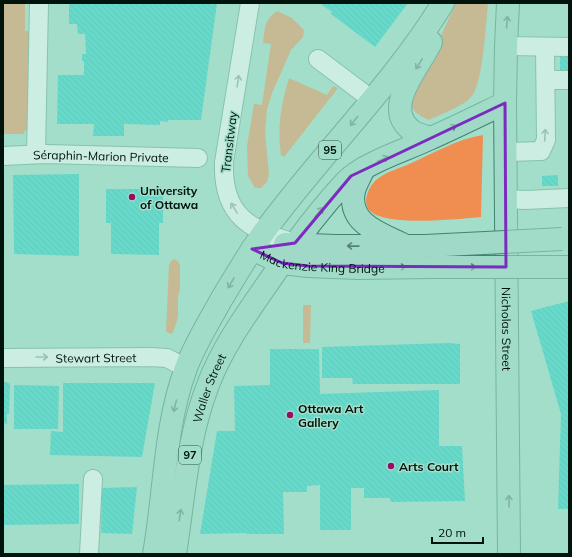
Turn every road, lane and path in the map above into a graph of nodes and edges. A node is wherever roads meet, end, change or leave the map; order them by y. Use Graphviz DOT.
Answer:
graph roads {
  1 [pos="39,3"];
  2 [pos="250,3"];
  3 [pos="444,3"];
  4 [pos="508,3"];
  5 [pos="506,46"];
  6 [pos="545,47"];
  7 [pos="569,47"];
  8 [pos="318,59"];
  9 [pos="546,80"];
  10 [pos="569,80"];
  11 [pos="371,100"];
  12 [pos="505,103"];
  13 [pos="431,138"];
  14 [pos="505,152"];
  15 [pos="36,154"];
  16 [pos="3,156"];
  17 [pos="198,158"];
  18 [pos="364,168"];
  19 [pos="506,198"];
  20 [pos="569,198"];
  21 [pos="569,238"];
  22 [pos="258,241"];
  23 [pos="295,243"];
  24 [pos="416,246"];
  25 [pos="282,262"];
  26 [pos="569,267"];
  27 [pos="3,358"];
  28 [pos="186,368"];
  29 [pos="93,479"];
  30 [pos="89,554"];
  31 [pos="154,554"];
  32 [pos="175,554"];
  33 [pos="510,554"];
  1 -- 15 [label="street"];
  22 -- 2 [label="street, Transitway, one-way"];
  3 -- 11 [label="main road, 95"];
  3 -- 13 [label="main road, one-way"];
  5 -- 4 [label="main road, Nicholas Street, one-way"];
  5 -- 6 [label="street"];
  5 -- 12 [label="main road, Nicholas Street"];
  6 -- 7 [label="street"];
  6 -- 9 [label="street"];
  8 -- 11 [label="street"];
  9 -- 10 [label="street"];
  14 -- 9 [label="street, one-way"];
  11 -- 22 [label="main road, 95, one-way"];
  13 -- 12 [label="main road, one-way"];
  12 -- 14 [label="main road, Nicholas Street"];
  18 -- 13 [label="main road, one-way"];
  14 -- 19 [label="main road, Nicholas Street"];
  15 -- 16 [label="street, Séraphin-Marion Private"];
  15 -- 17 [label="street, Séraphin-Marion Private"];
  23 -- 18 [label="main road, one-way"];
  18 -- 24 [label="main road"];
  19 -- 20 [label="street"];
  33 -- 19 [label="main road, Nicholas Street, one-way"];
  21 -- 24 [label="main road, Mackenzie King Bridge, bridge"];
  22 -- 23 [label="main road, Mackenzie King Bridge"];
  22 -- 25 [label="main road, Mackenzie King Bridge"];
  22 -- 28 [label="main road, Waller Street / 97, one-way"];
  24 -- 23 [label="main road, Mackenzie King Bridge, one-way"];
  23 -- 25 [label="main road, Waller Street / 97"];
  25 -- 26 [label="main road, Mackenzie King Bridge, one-way, bridge"];
  32 -- 25 [label="main road, Waller Street / 97, one-way"];
  27 -- 28 [label="street, Stewart Street, one-way"];
  28 -- 31 [label="main road, Waller Street / 97, one-way"];
  29 -- 30 [label="street"];
}
